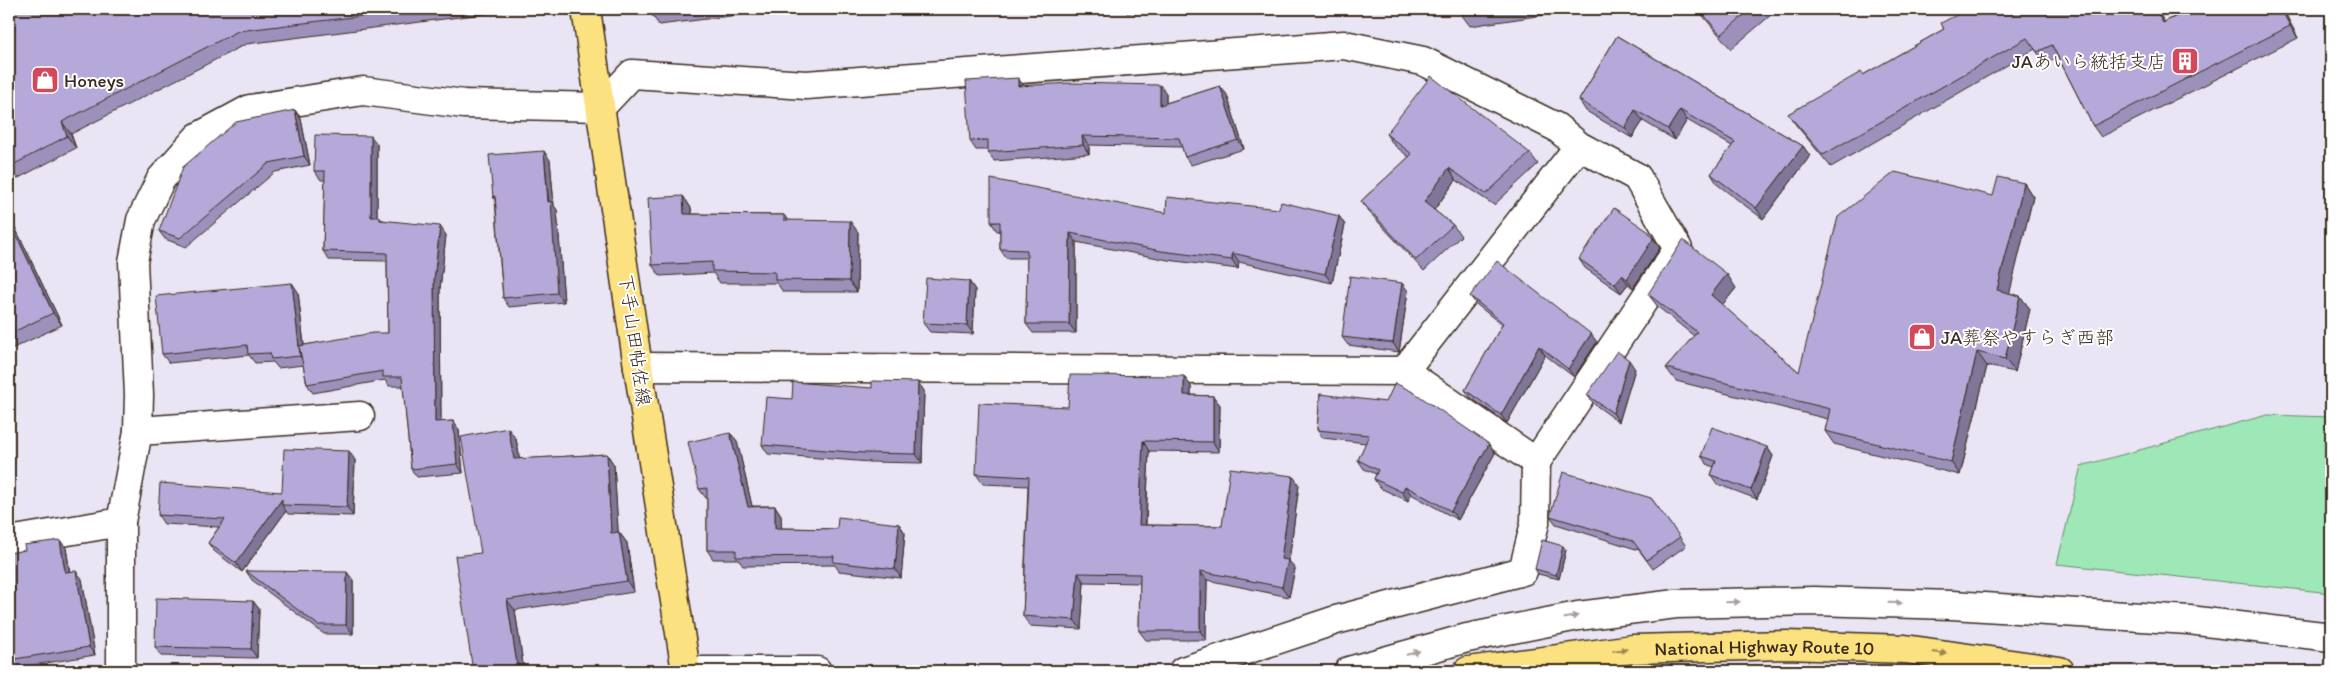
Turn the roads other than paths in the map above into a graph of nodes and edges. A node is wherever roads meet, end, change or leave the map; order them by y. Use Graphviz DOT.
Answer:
graph roads {
  1 [pos="586,9"];
  2 [pos="601,107"];
  3 [pos="1579,146"];
  4 [pos="638,367"];
  5 [pos="1404,371"];
  6 [pos="360,416"];
  7 [pos="138,432"];
  8 [pos="1536,462"];
  9 [pos="121,522"];
  10 [pos="9,541"];
  11 [pos="2331,637"];
  12 [pos="121,671"];
  13 [pos="686,671"];
  14 [pos="817,671"];
  15 [pos="1183,671"];
  16 [pos="1349,671"];
  17 [pos="1468,671"];
  18 [pos="2060,671"];
  1 -- 2 [label="main road, 下手山田帖佐線"];
  2 -- 3 [label="street"];
  2 -- 4 [label="main road, 下手山田帖佐線"];
  2 -- 7 [label="street"];
  3 -- 5 [label="street"];
  3 -- 8 [label="street"];
  4 -- 5 [label="street"];
  4 -- 13 [label="main road, 下手山田帖佐線"];
  5 -- 8 [label="street"];
  6 -- 7 [label="street"];
  7 -- 9 [label="street"];
  8 -- 15 [label="street"];
  9 -- 10 [label="street"];
  9 -- 12 [label="street"];
  16 -- 11 [label="street, one-way"];
  13 -- 14 [label="street"];
  17 -- 18 [label="main road, National Highway Route 10, one-way"];
}
